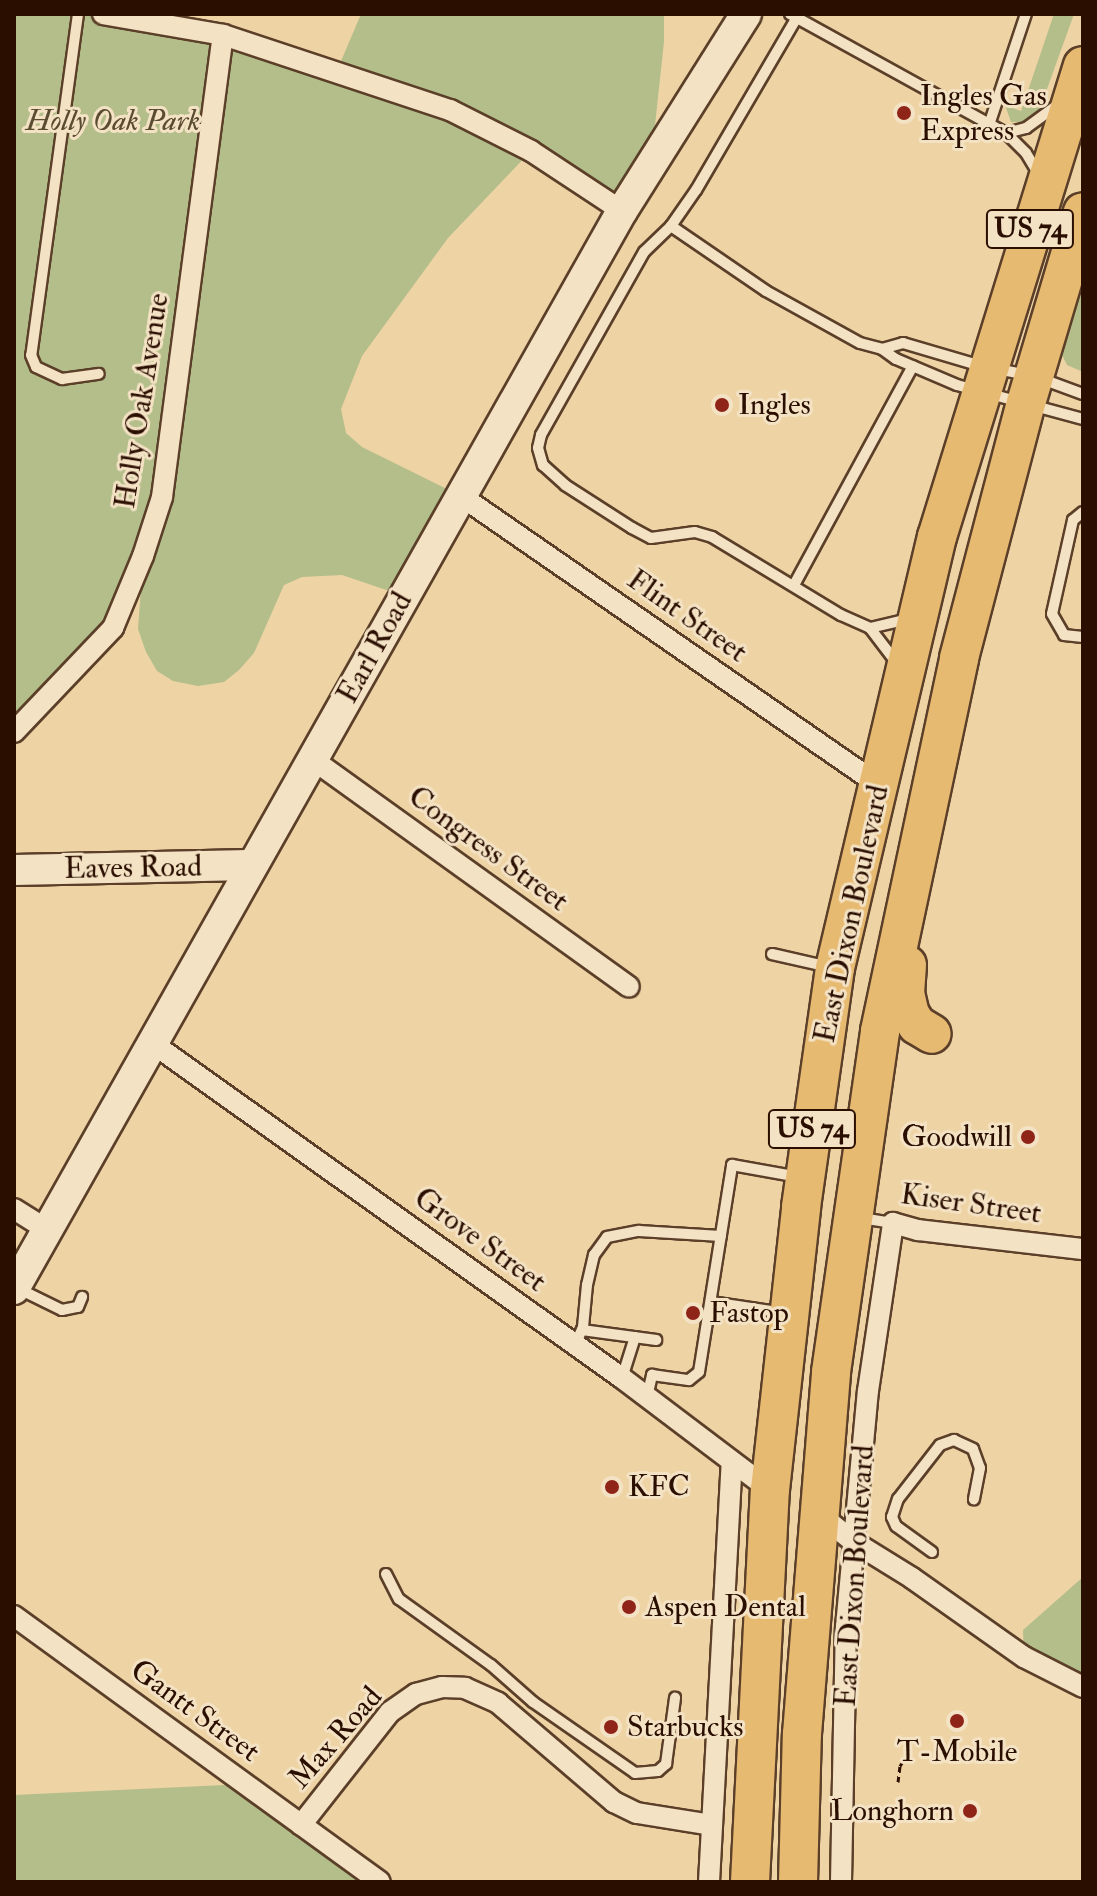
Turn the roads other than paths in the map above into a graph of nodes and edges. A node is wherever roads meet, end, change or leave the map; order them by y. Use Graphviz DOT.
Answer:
graph roads {
  1 [pos="78,14"];
  2 [pos="103,14"];
  3 [pos="746,14"];
  4 [pos="1026,14"];
  5 [pos="793,17"];
  6 [pos="223,35"];
  7 [pos="1079,79"];
  8 [pos="989,125"];
  9 [pos="1006,133"];
  10 [pos="1044,183"];
  11 [pos="622,211"];
  12 [pos="1083,212"];
  13 [pos="671,226"];
  14 [pos="882,349"];
  15 [pos="913,366"];
  16 [pos="99,374"];
  17 [pos="983,380"];
  18 [pos="1030,390"];
  19 [pos="1083,394"];
  20 [pos="1083,419"];
  21 [pos="461,496"];
  22 [pos="1083,512"];
  23 [pos="794,585"];
  24 [pos="919,611"];
  25 [pos="870,628"];
  26 [pos="1083,637"];
  27 [pos="903,679"];
  28 [pos="14,732"];
  29 [pos="312,759"];
  30 [pos="879,785"];
  31 [pos="921,835"];
  32 [pos="252,865"];
  33 [pos="14,870"];
  34 [pos="772,954"];
  35 [pos="835,968"];
  36 [pos="629,987"];
  37 [pos="152,1043"];
  38 [pos="803,1192"];
  39 [pos="853,1201"];
  40 [pos="14,1209"];
  41 [pos="893,1223"];
  42 [pos="48,1230"];
  43 [pos="721,1236"];
  44 [pos="1083,1249"];
  45 [pos="14,1288"];
  46 [pos="82,1297"];
  47 [pos="711,1302"];
  48 [pos="789,1314"];
  49 [pos="635,1337"];
  50 [pos="579,1338"];
  51 [pos="656,1340"];
  52 [pos="622,1378"];
  53 [pos="647,1397"];
  54 [pos="732,1463"];
  55 [pos="770,1490"];
  56 [pos="974,1499"];
  57 [pos="818,1513"];
  58 [pos="854,1542"];
  59 [pos="932,1552"];
  60 [pos="386,1574"];
  61 [pos="14,1616"];
  62 [pos="1083,1687"];
  63 [pos="675,1698"];
  64 [pos="802,1734"];
  65 [pos="301,1825"];
  66 [pos="711,1825"];
  67 [pos="380,1882"];
  68 [pos="709,1882"];
  69 [pos="750,1882"];
  70 [pos="798,1882"];
  71 [pos="841,1882"];
  1 -- 16 [label="lane"];
  2 -- 6 [label="street"];
  3 -- 11 [label="main road, Earl Road"];
  4 -- 8 [label="lane"];
  5 -- 8 [label="lane"];
  5 -- 13 [label="lane"];
  6 -- 11 [label="street"];
  6 -- 28 [label="street, Holly Oak Avenue"];
  7 -- 9 [label="lane"];
  7 -- 10 [label="highway, East Dixon Boulevard / US 74"];
  8 -- 9 [label="lane"];
  9 -- 10 [label="lane"];
  10 -- 17 [label="highway, East Dixon Boulevard / US 74"];
  11 -- 21 [label="main road, Earl Road"];
  12 -- 18 [label="highway, East Dixon Boulevard / US 74"];
  13 -- 14 [label="lane"];
  13 -- 23 [label="lane"];
  14 -- 15 [label="lane"];
  14 -- 17 [label="lane"];
  15 -- 17 [label="lane"];
  15 -- 23 [label="lane"];
  17 -- 18 [label="lane"];
  17 -- 18 [label="lane"];
  17 -- 24 [label="highway, East Dixon Boulevard / US 74"];
  18 -- 19 [label="lane"];
  18 -- 20 [label="lane"];
  18 -- 31 [label="highway, East Dixon Boulevard / US 74"];
  21 -- 29 [label="main road, Earl Road"];
  21 -- 30 [label="street, Flint Street"];
  22 -- 26 [label="lane"];
  23 -- 25 [label="lane"];
  24 -- 25 [label="lane"];
  24 -- 27 [label="highway, East Dixon Boulevard / US 74"];
  25 -- 27 [label="lane"];
  27 -- 30 [label="highway, East Dixon Boulevard / US 74"];
  29 -- 32 [label="main road, Earl Road"];
  29 -- 36 [label="street, Congress Street"];
  30 -- 35 [label="highway, East Dixon Boulevard / US 74"];
  31 -- 39 [label="highway, East Dixon Boulevard / US 74"];
  31 -- 39 [label="highway"];
  32 -- 33 [label="main road, Eaves Road"];
  32 -- 37 [label="main road, Earl Road"];
  34 -- 35 [label="lane"];
  35 -- 38 [label="highway, East Dixon Boulevard / US 74"];
  37 -- 42 [label="main road, Earl Road"];
  37 -- 50 [label="street, Grove Street"];
  38 -- 43 [label="lane"];
  38 -- 48 [label="highway, East Dixon Boulevard / US 74"];
  38 -- 57 [label="highway"];
  39 -- 41 [label="lane, Kiser Street"];
  39 -- 57 [label="highway, East Dixon Boulevard / US 74"];
  40 -- 42 [label="street"];
  41 -- 44 [label="street, Kiser Street"];
  41 -- 58 [label="street, East Dixon Boulevard"];
  42 -- 45 [label="main road, Earl Road"];
  43 -- 47 [label="lane"];
  43 -- 50 [label="lane"];
  45 -- 46 [label="lane"];
  47 -- 48 [label="lane"];
  47 -- 53 [label="lane"];
  48 -- 55 [label="highway, East Dixon Boulevard / US 74"];
  49 -- 50 [label="lane"];
  49 -- 51 [label="lane"];
  49 -- 52 [label="lane"];
  50 -- 52 [label="street, Grove Street"];
  52 -- 53 [label="street, Grove Street"];
  53 -- 54 [label="street, Grove Street"];
  54 -- 55 [label="street, Grove Street"];
  54 -- 66 [label="street"];
  55 -- 64 [label="highway"];
  55 -- 69 [label="highway, East Dixon Boulevard / US 74"];
  56 -- 59 [label="lane"];
  57 -- 58 [label="street"];
  57 -- 64 [label="highway, East Dixon Boulevard / US 74"];
  58 -- 62 [label="street"];
  58 -- 71 [label="street, East Dixon Boulevard"];
  60 -- 63 [label="lane"];
  61 -- 65 [label="street, Gantt Street"];
  64 -- 70 [label="highway, East Dixon Boulevard / US 74"];
  65 -- 66 [label="street, Max Road"];
  65 -- 67 [label="street, Gantt Street"];
  66 -- 68 [label="street"];
}
